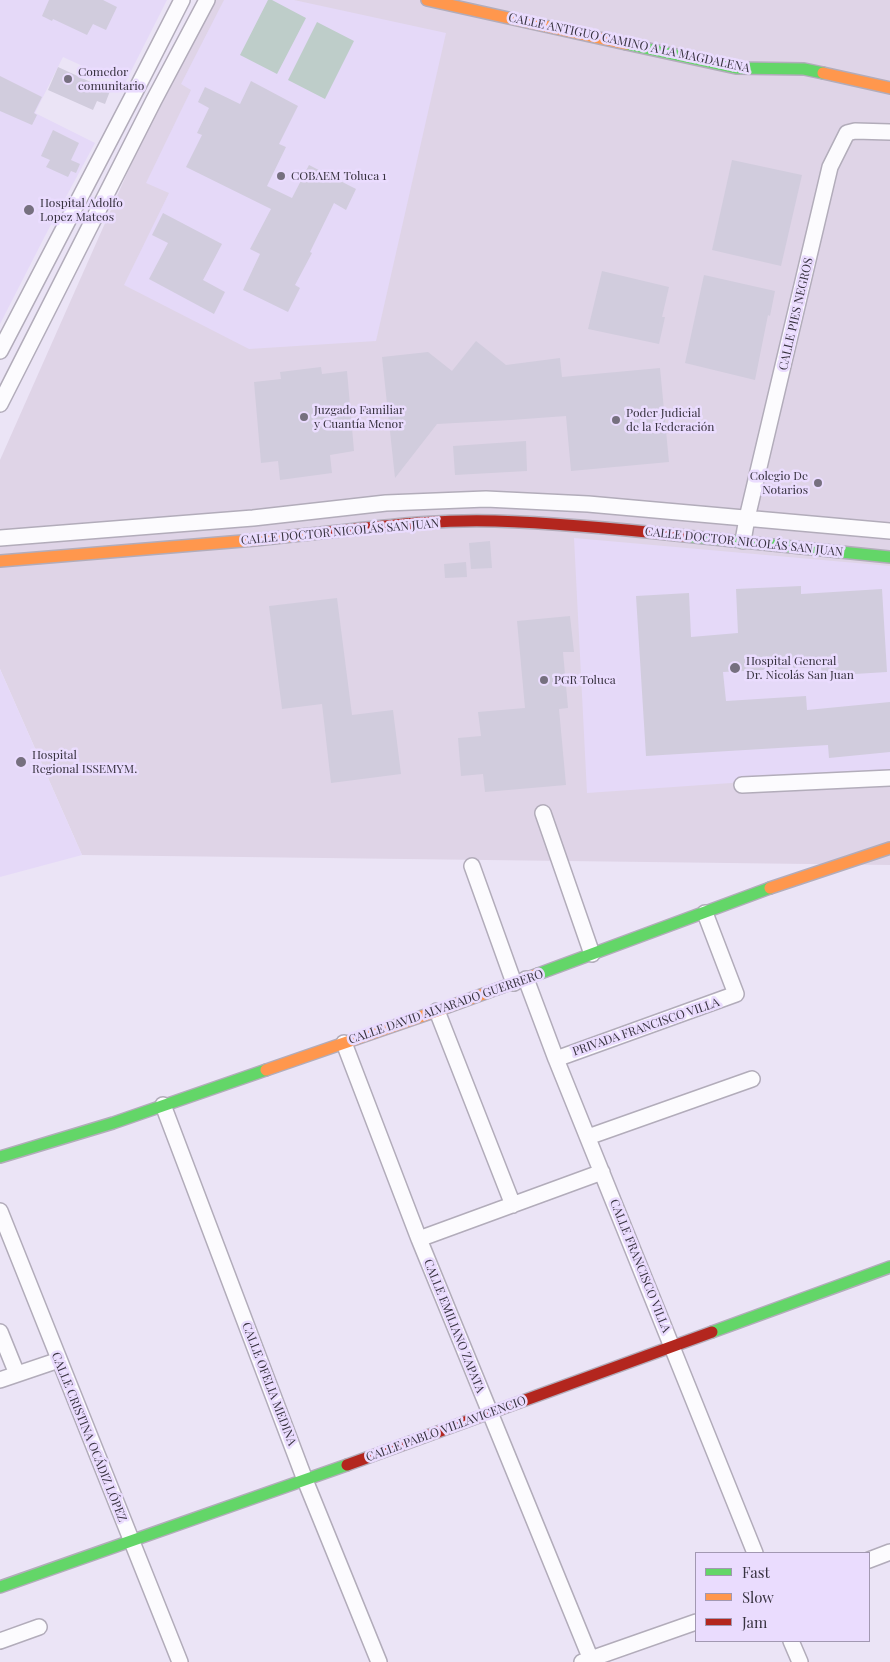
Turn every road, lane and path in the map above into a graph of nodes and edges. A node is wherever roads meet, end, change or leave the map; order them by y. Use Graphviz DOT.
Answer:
graph roads {
  1 [pos="182,0"];
  2 [pos="208,0"];
  3 [pos="427,0"];
  4 [pos="890,88"];
  5 [pos="890,132"];
  6 [pos="0,351"];
  7 [pos="0,404"];
  8 [pos="747,518"];
  9 [pos="890,532"];
  10 [pos="0,538"];
  11 [pos="743,541"];
  12 [pos="890,557"];
  13 [pos="0,561"];
  14 [pos="890,778"];
  15 [pos="742,785"];
  16 [pos="542,813"];
  17 [pos="890,848"];
  18 [pos="472,866"];
  19 [pos="705,913"];
  20 [pos="592,954"];
  21 [pos="520,981"];
  22 [pos="437,1010"];
  23 [pos="344,1043"];
  24 [pos="556,1059"];
  25 [pos="752,1079"];
  26 [pos="163,1105"];
  27 [pos="588,1137"];
  28 [pos="0,1157"];
  29 [pos="602,1172"];
  30 [pos="513,1204"];
  31 [pos="0,1212"];
  32 [pos="419,1239"];
  33 [pos="890,1267"];
  34 [pos="0,1332"];
  35 [pos="671,1346"];
  36 [pos="59,1360"];
  37 [pos="17,1374"];
  38 [pos="0,1380"];
  39 [pos="490,1413"];
  40 [pos="305,1480"];
  41 [pos="131,1542"];
  42 [pos="755,1552"];
  43 [pos="890,1552"];
  44 [pos="870,1560"];
  45 [pos="0,1587"];
  46 [pos="695,1622"];
  47 [pos="39,1627"];
  48 [pos="0,1641"];
  49 [pos="791,1642"];
  50 [pos="588,1661"];
  51 [pos="180,1662"];
  52 [pos="379,1662"];
  53 [pos="800,1662"];
  1 -- 6 [label="street"];
  2 -- 7 [label="street"];
  3 -- 4 [label="street, CALLE ANTIGUO CAMINO A LA MAGDALENA"];
  5 -- 8 [label="street, CALLE PIES NEGROS"];
  8 -- 9 [label="street, CALLE DOCTOR NICOLÁS SAN JUAN"];
  8 -- 10 [label="street, CALLE DOCTOR NICOLÁS SAN JUAN"];
  8 -- 11 [label="street, CALLE PIES NEGROS"];
  11 -- 12 [label="street, CALLE DOCTOR NICOLÁS SAN JUAN"];
  11 -- 13 [label="street, CALLE DOCTOR NICOLÁS SAN JUAN"];
  14 -- 15 [label="street"];
  16 -- 20 [label="street"];
  17 -- 19 [label="street, CALLE DAVID ALVARADO GUERRERO"];
  18 -- 21 [label="street, CALLE FRANCISCO VILLA"];
  19 -- 20 [label="street, CALLE DAVID ALVARADO GUERRERO"];
  19 -- 24 [label="street, PRIVADA FRANCISCO VILLA"];
  20 -- 21 [label="street, CALLE DAVID ALVARADO GUERRERO"];
  21 -- 22 [label="street, CALLE DAVID ALVARADO GUERRERO"];
  21 -- 24 [label="street, CALLE FRANCISCO VILLA"];
  22 -- 23 [label="street, CALLE DAVID ALVARADO GUERRERO"];
  22 -- 30 [label="street"];
  23 -- 26 [label="street, CALLE DAVID ALVARADO GUERRERO"];
  23 -- 32 [label="street, CALLE EMILIANO ZAPATA"];
  24 -- 27 [label="street, CALLE FRANCISCO VILLA"];
  25 -- 27 [label="street"];
  26 -- 28 [label="street, CALLE DAVID ALVARADO GUERRERO"];
  26 -- 40 [label="street, CALLE OFELIA MEDINA"];
  27 -- 29 [label="street, CALLE FRANCISCO VILLA"];
  29 -- 30 [label="street"];
  29 -- 35 [label="street, CALLE FRANCISCO VILLA"];
  30 -- 32 [label="street"];
  31 -- 36 [label="street, CALLE CRISTINA OCÁDIZ LÓPEZ"];
  32 -- 39 [label="street, CALLE EMILIANO ZAPATA"];
  33 -- 35 [label="street, CALLE PABLO VILLAVICENCIO"];
  34 -- 37 [label="street"];
  35 -- 39 [label="street, CALLE PABLO VILLAVICENCIO"];
  35 -- 42 [label="street, CALLE FRANCISCO VILLA"];
  36 -- 37 [label="street"];
  36 -- 41 [label="street, CALLE CRISTINA OCÁDIZ LÓPEZ"];
  37 -- 38 [label="street"];
  39 -- 40 [label="street, CALLE PABLO VILLAVICENCIO"];
  39 -- 50 [label="street, CALLE EMILIANO ZAPATA"];
  40 -- 41 [label="street, CALLE PABLO VILLAVICENCIO"];
  40 -- 52 [label="street, CALLE OFELIA MEDINA"];
  41 -- 45 [label="street, CALLE PABLO VILLAVICENCIO"];
  41 -- 51 [label="street, CALLE CRISTINA OCÁDIZ LÓPEZ"];
  43 -- 44 [label="street"];
  46 -- 50 [label="street"];
  47 -- 48 [label="street"];
  49 -- 53 [label="street"];
}
